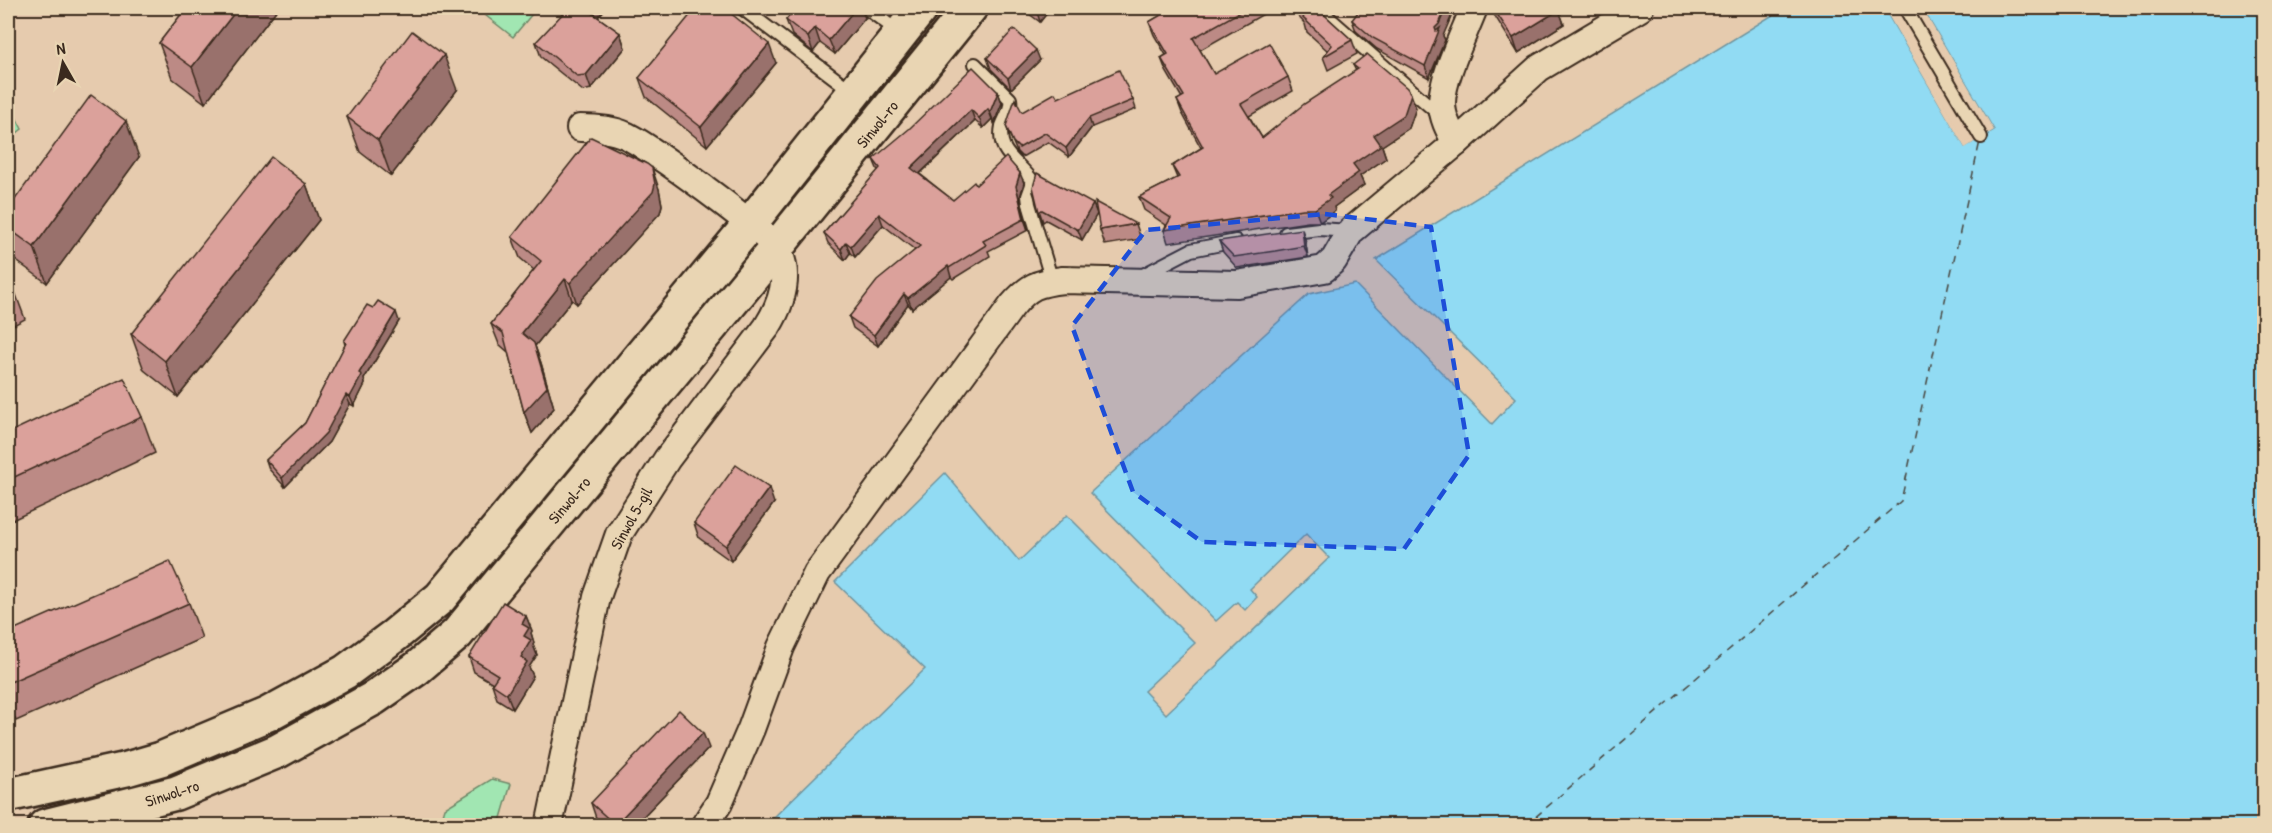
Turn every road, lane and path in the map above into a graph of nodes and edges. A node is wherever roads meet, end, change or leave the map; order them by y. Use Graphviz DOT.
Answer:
graph roads {
  1 [pos="742,8"];
  2 [pos="866,8"];
  3 [pos="921,8"];
  4 [pos="970,8"];
  5 [pos="1474,8"];
  6 [pos="1640,8"];
  7 [pos="1905,8"];
  8 [pos="1320,10"];
  9 [pos="900,33"];
  10 [pos="975,64"];
  11 [pos="854,93"];
  12 [pos="1445,119"];
  13 [pos="580,128"];
  14 [pos="1981,137"];
  15 [pos="1456,143"];
  16 [pos="750,224"];
  17 [pos="1351,231"];
  18 [pos="1277,234"];
  19 [pos="1245,240"];
  20 [pos="777,247"];
  21 [pos="1052,281"];
  22 [pos="1132,281"];
  23 [pos="8,795"];
  24 [pos="45,825"];
  25 [pos="549,825"];
  26 [pos="704,825"];
  1 -- 11 [label="lane"];
  2 -- 9 [label="lane"];
  3 -- 9 [label="street"];
  4 -- 20 [label="street, Sinwol-ro"];
  5 -- 12 [label="street"];
  6 -- 15 [label="street"];
  7 -- 14 [label="lane"];
  8 -- 12 [label="lane"];
  9 -- 11 [label="street"];
  10 -- 21 [label="lane"];
  11 -- 16 [label="street"];
  12 -- 15 [label="street"];
  13 -- 16 [label="street"];
  15 -- 17 [label="street"];
  16 -- 20 [label="street"];
  16 -- 23 [label="street"];
  17 -- 18 [label="lane"];
  17 -- 22 [label="street"];
  19 -- 22 [label="lane"];
  20 -- 24 [label="street, Sinwol-ro"];
  20 -- 25 [label="street, Sinwol 5-gil"];
  21 -- 22 [label="street"];
  21 -- 26 [label="street"];
}
